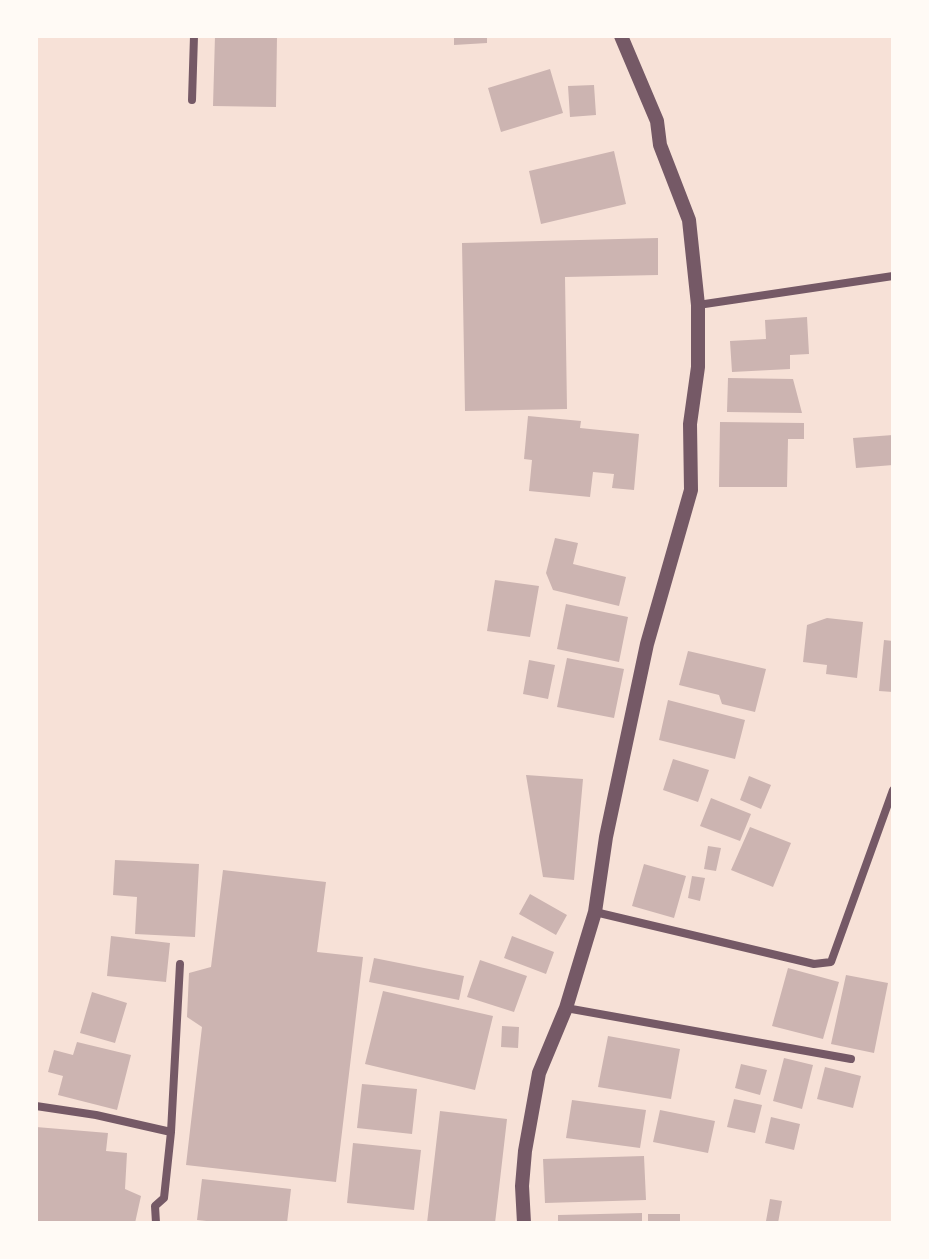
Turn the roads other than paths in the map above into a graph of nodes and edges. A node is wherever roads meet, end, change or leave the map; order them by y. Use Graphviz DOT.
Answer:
graph roads {
  1 [pos="194,36"];
  2 [pos="621,36"];
  3 [pos="192,100"];
  4 [pos="893,276"];
  5 [pos="698,305"];
  6 [pos="893,790"];
  7 [pos="595,912"];
  8 [pos="180,964"];
  9 [pos="566,1008"];
  10 [pos="851,1059"];
  11 [pos="36,1106"];
  12 [pos="171,1132"];
  13 [pos="156,1223"];
  14 [pos="524,1223"];
  1 -- 3 [label="street"];
  2 -- 5 [label="street"];
  4 -- 5 [label="street"];
  5 -- 7 [label="street"];
  6 -- 7 [label="street"];
  7 -- 9 [label="street"];
  8 -- 12 [label="street"];
  9 -- 10 [label="street"];
  9 -- 14 [label="street"];
  11 -- 12 [label="street"];
  12 -- 13 [label="street"];
}
